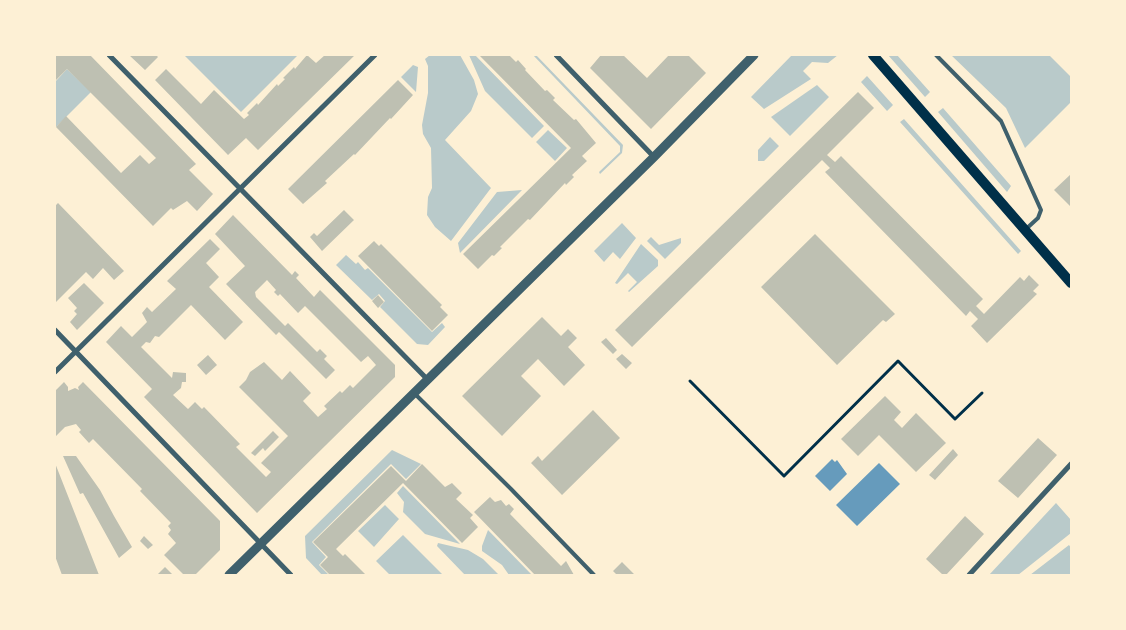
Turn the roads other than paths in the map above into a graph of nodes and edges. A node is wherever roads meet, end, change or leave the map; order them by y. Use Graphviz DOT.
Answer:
graph roads {
  1 [pos="109,55"];
  2 [pos="375,55"];
  3 [pos="556,55"];
  4 [pos="754,55"];
  5 [pos="873,55"];
  6 [pos="936,55"];
  7 [pos="654,157"];
  8 [pos="240,188"];
  9 [pos="1025,230"];
  10 [pos="1070,280"];
  11 [pos="55,330"];
  12 [pos="76,352"];
  13 [pos="55,372"];
  14 [pos="428,380"];
  15 [pos="414,394"];
  16 [pos="1071,464"];
  17 [pos="261,545"];
  18 [pos="229,575"];
  19 [pos="291,575"];
  20 [pos="594,575"];
  21 [pos="969,575"];
  1 -- 8 [label="street"];
  2 -- 8 [label="street"];
  3 -- 7 [label="street"];
  4 -- 7 [label="street"];
  5 -- 9 [label="main road"];
  6 -- 9 [label="lane"];
  7 -- 14 [label="street"];
  8 -- 12 [label="street"];
  8 -- 14 [label="street"];
  9 -- 10 [label="main road"];
  11 -- 12 [label="street"];
  12 -- 13 [label="street"];
  12 -- 17 [label="street"];
  14 -- 15 [label="street"];
  15 -- 17 [label="street"];
  15 -- 20 [label="lane"];
  16 -- 21 [label="street"];
  17 -- 18 [label="street"];
  17 -- 19 [label="street"];
}
